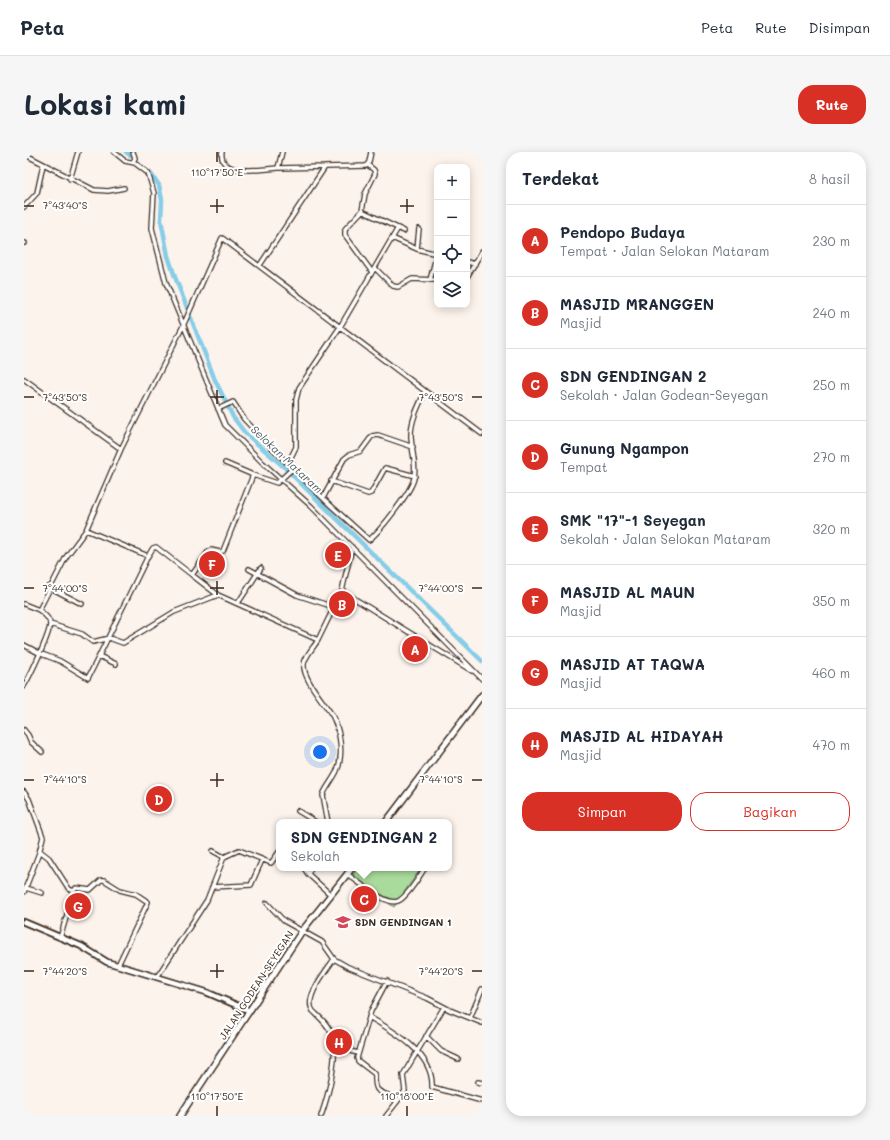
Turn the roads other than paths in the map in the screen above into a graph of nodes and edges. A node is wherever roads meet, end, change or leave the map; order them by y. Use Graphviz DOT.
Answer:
graph roads {
  1 [pos="78,152"];
  2 [pos="114,152"];
  3 [pos="133,152"];
  4 [pos="222,152"];
  5 [pos="282,152"];
  6 [pos="371,152"];
  7 [pos="24,154"];
  8 [pos="134,162"];
  9 [pos="368,164"];
  10 [pos="43,166"];
  11 [pos="325,167"];
  12 [pos="278,168"];
  13 [pos="70,179"];
  14 [pos="124,188"];
  15 [pos="24,207"];
  16 [pos="364,212"];
  17 [pos="398,228"];
  18 [pos="419,229"];
  19 [pos="404,231"];
  20 [pos="392,238"];
  21 [pos="417,249"];
  22 [pos="482,251"];
  23 [pos="434,253"];
  24 [pos="470,263"];
  25 [pos="475,264"];
  26 [pos="260,265"];
  27 [pos="434,265"];
  28 [pos="374,270"];
  29 [pos="470,272"];
  30 [pos="430,280"];
  31 [pos="434,280"];
  32 [pos="183,326"];
  33 [pos="340,327"];
  34 [pos="24,379"];
  35 [pos="425,392"];
  36 [pos="218,409"];
  37 [pos="482,434"];
  38 [pos="413,447"];
  39 [pos="121,449"];
  40 [pos="225,463"];
  41 [pos="292,468"];
  42 [pos="253,475"];
  43 [pos="415,476"];
  44 [pos="281,480"];
  45 [pos="331,481"];
  46 [pos="323,498"];
  47 [pos="86,530"];
  48 [pos="352,547"];
  49 [pos="148,556"];
  50 [pos="261,568"];
  51 [pos="249,569"];
  52 [pos="255,573"];
  53 [pos="192,575"];
  54 [pos="49,587"];
  55 [pos="342,591"];
  56 [pos="218,595"];
  57 [pos="238,603"];
  58 [pos="24,604"];
  59 [pos="82,604"];
  60 [pos="334,607"];
  61 [pos="39,610"];
  62 [pos="50,624"];
  63 [pos="108,638"];
  64 [pos="318,640"];
  65 [pos="24,645"];
  66 [pos="39,653"];
  67 [pos="99,656"];
  68 [pos="116,664"];
  69 [pos="477,674"];
  70 [pos="482,679"];
  71 [pos="24,686"];
  72 [pos="482,695"];
  73 [pos="24,730"];
  74 [pos="42,752"];
  75 [pos="24,792"];
  76 [pos="298,810"];
  77 [pos="312,819"];
  78 [pos="327,819"];
  79 [pos="388,819"];
  80 [pos="40,851"];
  81 [pos="213,851"];
  82 [pos="224,857"];
  83 [pos="276,857"];
  84 [pos="262,860"];
  85 [pos="306,871"];
  86 [pos="310,871"];
  87 [pos="350,871"];
  88 [pos="423,871"];
  89 [pos="308,874"];
  90 [pos="347,874"];
  91 [pos="212,887"];
  92 [pos="25,890"];
  93 [pos="74,891"];
  94 [pos="42,893"];
  95 [pos="331,896"];
  96 [pos="267,903"];
  97 [pos="24,922"];
  98 [pos="302,932"];
  99 [pos="60,938"];
  100 [pos="334,960"];
  101 [pos="118,965"];
  102 [pos="157,978"];
  103 [pos="387,981"];
  104 [pos="482,989"];
  105 [pos="444,1007"];
  106 [pos="250,1011"];
  107 [pos="369,1016"];
  108 [pos="470,1018"];
  109 [pos="482,1023"];
  110 [pos="426,1036"];
  111 [pos="334,1047"];
  112 [pos="417,1050"];
  113 [pos="358,1053"];
  114 [pos="458,1059"];
  115 [pos="482,1101"];
  116 [pos="397,1102"];
  117 [pos="180,1116"];
  118 [pos="321,1116"];
  119 [pos="386,1116"];
  1 -- 13 [label="street"];
  2 -- 8 [label="street"];
  3 -- 8 [label="street"];
  4 -- 12 [label="street"];
  5 -- 12 [label="street"];
  6 -- 9 [label="street"];
  7 -- 10 [label="street"];
  8 -- 32 [label="street"];
  9 -- 11 [label="street"];
  9 -- 16 [label="street"];
  10 -- 13 [label="street"];
  10 -- 15 [label="street"];
  11 -- 12 [label="street"];
  11 -- 26 [label="street"];
  13 -- 14 [label="street"];
  16 -- 17 [label="street"];
  16 -- 28 [label="street"];
  17 -- 19 [label="street"];
  17 -- 20 [label="street"];
  18 -- 21 [label="street"];
  20 -- 21 [label="street"];
  20 -- 28 [label="street"];
  21 -- 23 [label="street"];
  22 -- 25 [label="street"];
  24 -- 25 [label="street"];
  25 -- 29 [label="street"];
  26 -- 32 [label="street"];
  26 -- 33 [label="street"];
  27 -- 30 [label="street"];
  28 -- 30 [label="street"];
  28 -- 33 [label="street"];
  30 -- 31 [label="street"];
  32 -- 36 [label="street"];
  32 -- 39 [label="street"];
  33 -- 35 [label="street"];
  33 -- 41 [label="street"];
  34 -- 39 [label="street"];
  35 -- 37 [label="street"];
  35 -- 38 [label="street"];
  36 -- 41 [label="street"];
  36 -- 44 [label="street"];
  38 -- 43 [label="street"];
  38 -- 45 [label="street"];
  39 -- 47 [label="street"];
  40 -- 42 [label="street"];
  41 -- 44 [label="street"];
  41 -- 46 [label="street"];
  42 -- 44 [label="street"];
  42 -- 53 [label="street"];
  43 -- 45 [label="street"];
  43 -- 46 [label="street"];
  44 -- 48 [label="street"];
  45 -- 46 [label="street"];
  47 -- 49 [label="street"];
  47 -- 54 [label="street"];
  48 -- 55 [label="street"];
  48 -- 69 [label="street"];
  49 -- 53 [label="street"];
  49 -- 63 [label="street"];
  50 -- 52 [label="street"];
  51 -- 52 [label="street"];
  52 -- 57 [label="street"];
  52 -- 60 [label="street"];
  53 -- 56 [label="street"];
  54 -- 59 [label="street"];
  54 -- 61 [label="street"];
  55 -- 60 [label="street"];
  55 -- 69 [label="street"];
  56 -- 57 [label="street"];
  56 -- 63 [label="street"];
  57 -- 64 [label="street"];
  58 -- 61 [label="street"];
  60 -- 64 [label="street"];
  61 -- 62 [label="street"];
  62 -- 63 [label="street"];
  62 -- 66 [label="street"];
  63 -- 67 [label="street"];
  64 -- 78 [label="street"];
  65 -- 66 [label="street"];
  66 -- 67 [label="street"];
  66 -- 71 [label="street"];
  67 -- 68 [label="street"];
  69 -- 70 [label="street"];
  72 -- 79 [label="main road"];
  73 -- 74 [label="street"];
  75 -- 80 [label="street"];
  76 -- 77 [label="street"];
  80 -- 92 [label="street"];
  80 -- 93 [label="street"];
  81 -- 82 [label="street"];
  82 -- 84 [label="street"];
  82 -- 91 [label="street"];
  83 -- 84 [label="street"];
  84 -- 91 [label="street"];
  85 -- 89 [label="street"];
  86 -- 89 [label="street"];
  87 -- 90 [label="main road, JALAN GODEAN-SEYEGAN"];
  88 -- 90 [label="street"];
  89 -- 95 [label="street"];
  90 -- 95 [label="main road, JALAN GODEAN-SEYEGAN"];
  91 -- 102 [label="street"];
  92 -- 94 [label="street"];
  93 -- 99 [label="street"];
  93 -- 101 [label="street"];
  95 -- 98 [label="main road, JALAN GODEAN-SEYEGAN"];
  96 -- 98 [label="street"];
  97 -- 99 [label="street"];
  98 -- 100 [label="street"];
  98 -- 106 [label="main road, JALAN GODEAN-SEYEGAN"];
  99 -- 101 [label="street"];
  100 -- 103 [label="street"];
  100 -- 111 [label="street"];
  101 -- 102 [label="street"];
  102 -- 106 [label="street"];
  103 -- 105 [label="street"];
  103 -- 107 [label="street"];
  104 -- 108 [label="street"];
  105 -- 108 [label="street"];
  105 -- 110 [label="street"];
  106 -- 117 [label="main road, JALAN GODEAN-SEYEGAN"];
  107 -- 112 [label="street"];
  107 -- 113 [label="street"];
  108 -- 109 [label="street"];
  110 -- 112 [label="street"];
  110 -- 114 [label="street"];
  111 -- 113 [label="street"];
  111 -- 118 [label="street"];
  112 -- 115 [label="street"];
  112 -- 116 [label="street"];
  113 -- 116 [label="street"];
  116 -- 119 [label="street"];
}
